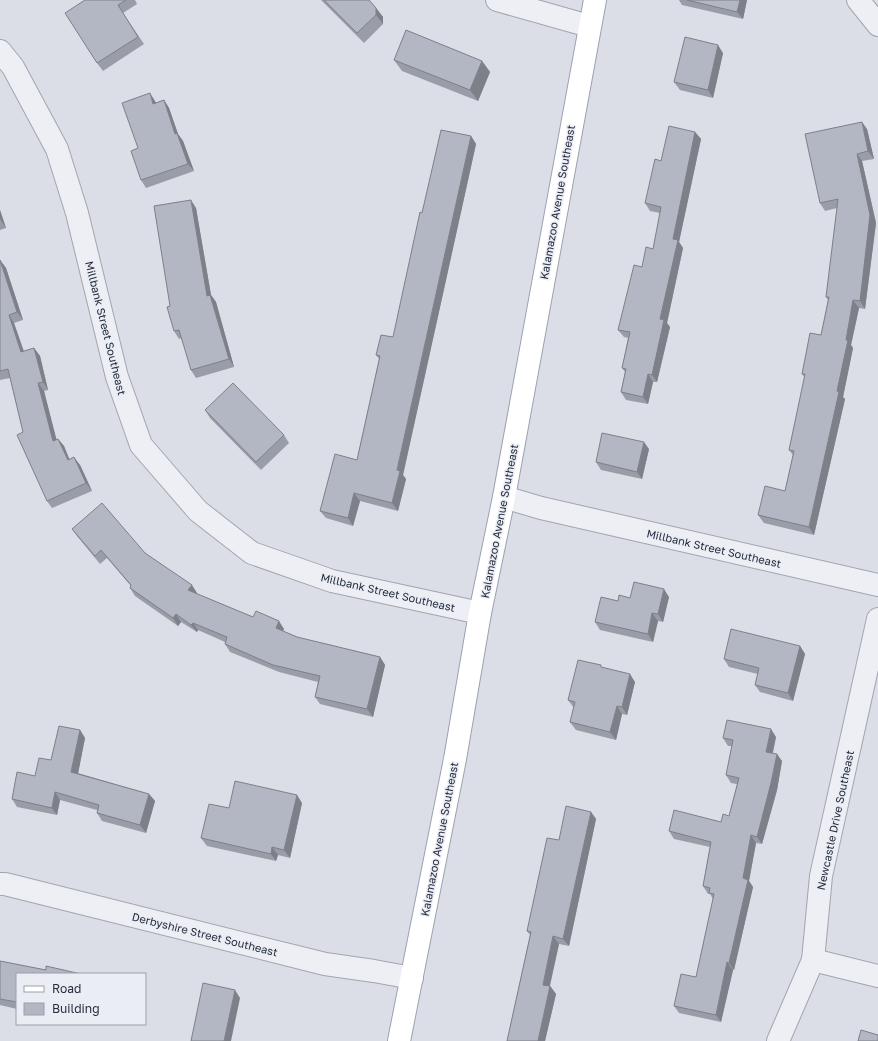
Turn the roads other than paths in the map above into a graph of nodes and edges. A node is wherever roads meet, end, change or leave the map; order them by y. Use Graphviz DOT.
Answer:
graph roads {
  1 [pos="498,0"];
  2 [pos="595,0"];
  3 [pos="858,0"];
  4 [pos="878,25"];
  5 [pos="589,26"];
  6 [pos="0,51"];
  7 [pos="504,497"];
  8 [pos="878,585"];
  9 [pos="480,613"];
  10 [pos="878,619"];
  11 [pos="0,884"];
  12 [pos="813,960"];
  13 [pos="878,976"];
  14 [pos="412,978"];
  15 [pos="398,1041"];
  16 [pos="778,1041"];
  1 -- 5 [label="street"];
  2 -- 5 [label="main road, Kalamazoo Avenue Southeast"];
  3 -- 4 [label="street"];
  5 -- 7 [label="main road, Kalamazoo Avenue Southeast"];
  6 -- 9 [label="street, Millbank Street Southeast"];
  7 -- 8 [label="street, Millbank Street Southeast"];
  7 -- 9 [label="main road, Kalamazoo Avenue Southeast"];
  9 -- 14 [label="main road, Kalamazoo Avenue Southeast"];
  10 -- 12 [label="street, Newcastle Drive Southeast"];
  11 -- 14 [label="street, Derbyshire Street Southeast"];
  12 -- 13 [label="street"];
  12 -- 16 [label="street, Newcastle Drive Southeast"];
  14 -- 15 [label="main road, Kalamazoo Avenue Southeast"];
}
